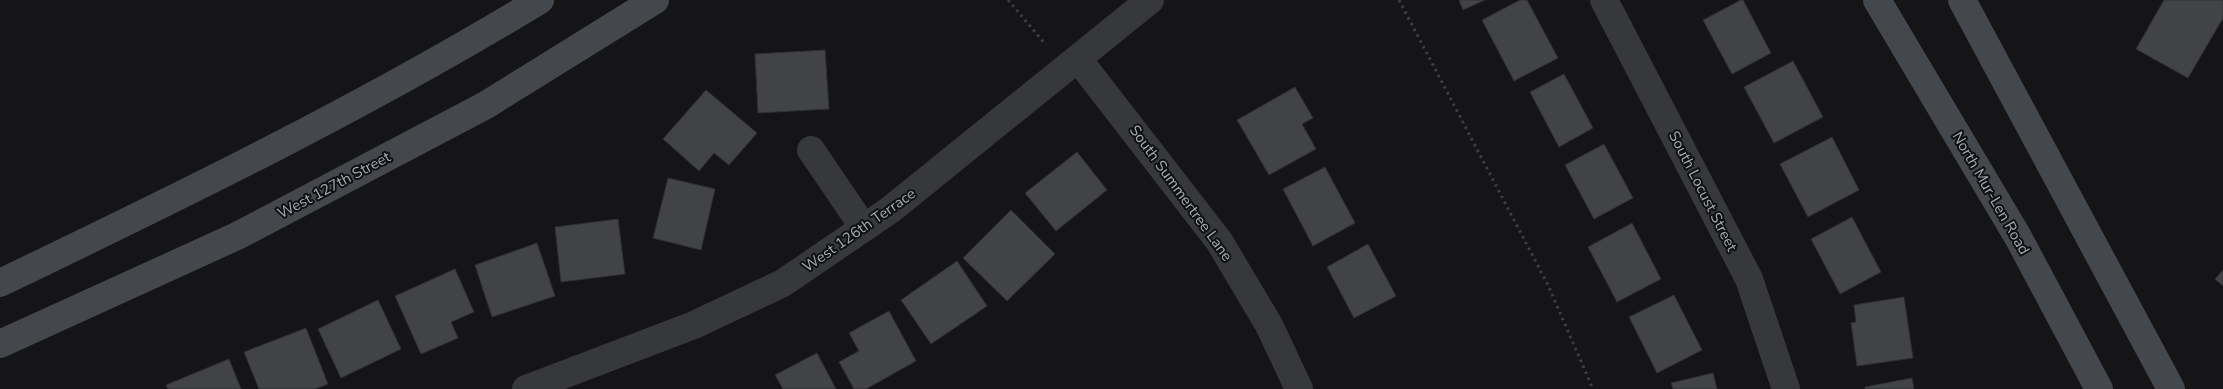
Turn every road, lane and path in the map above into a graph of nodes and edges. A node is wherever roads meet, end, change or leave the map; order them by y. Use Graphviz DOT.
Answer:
graph roads {
  1 [pos="540,0"];
  2 [pos="655,0"];
  3 [pos="1008,0"];
  4 [pos="1150,0"];
  5 [pos="1399,0"];
  6 [pos="1604,0"];
  7 [pos="1877,0"];
  8 [pos="1962,0"];
  9 [pos="1078,59"];
  10 [pos="811,150"];
  11 [pos="864,228"];
  12 [pos="0,283"];
  13 [pos="0,344"];
  14 [pos="526,389"];
  15 [pos="1299,389"];
  16 [pos="1593,389"];
  17 [pos="1786,389"];
  18 [pos="2099,389"];
  19 [pos="2172,389"];
  1 -- 12 [label="main road"];
  2 -- 13 [label="main road, West 127th Street"];
  3 -- 9 [label="path"];
  4 -- 9 [label="street, West 126th Terrace"];
  5 -- 16 [label="path"];
  6 -- 17 [label="street, South Locust Street"];
  7 -- 18 [label="main road, North Mur-Len Road"];
  8 -- 19 [label="main road"];
  9 -- 11 [label="street, West 126th Terrace"];
  9 -- 15 [label="street, South Summertree Lane"];
  10 -- 11 [label="street"];
  11 -- 14 [label="street, West 126th Terrace"];
}
